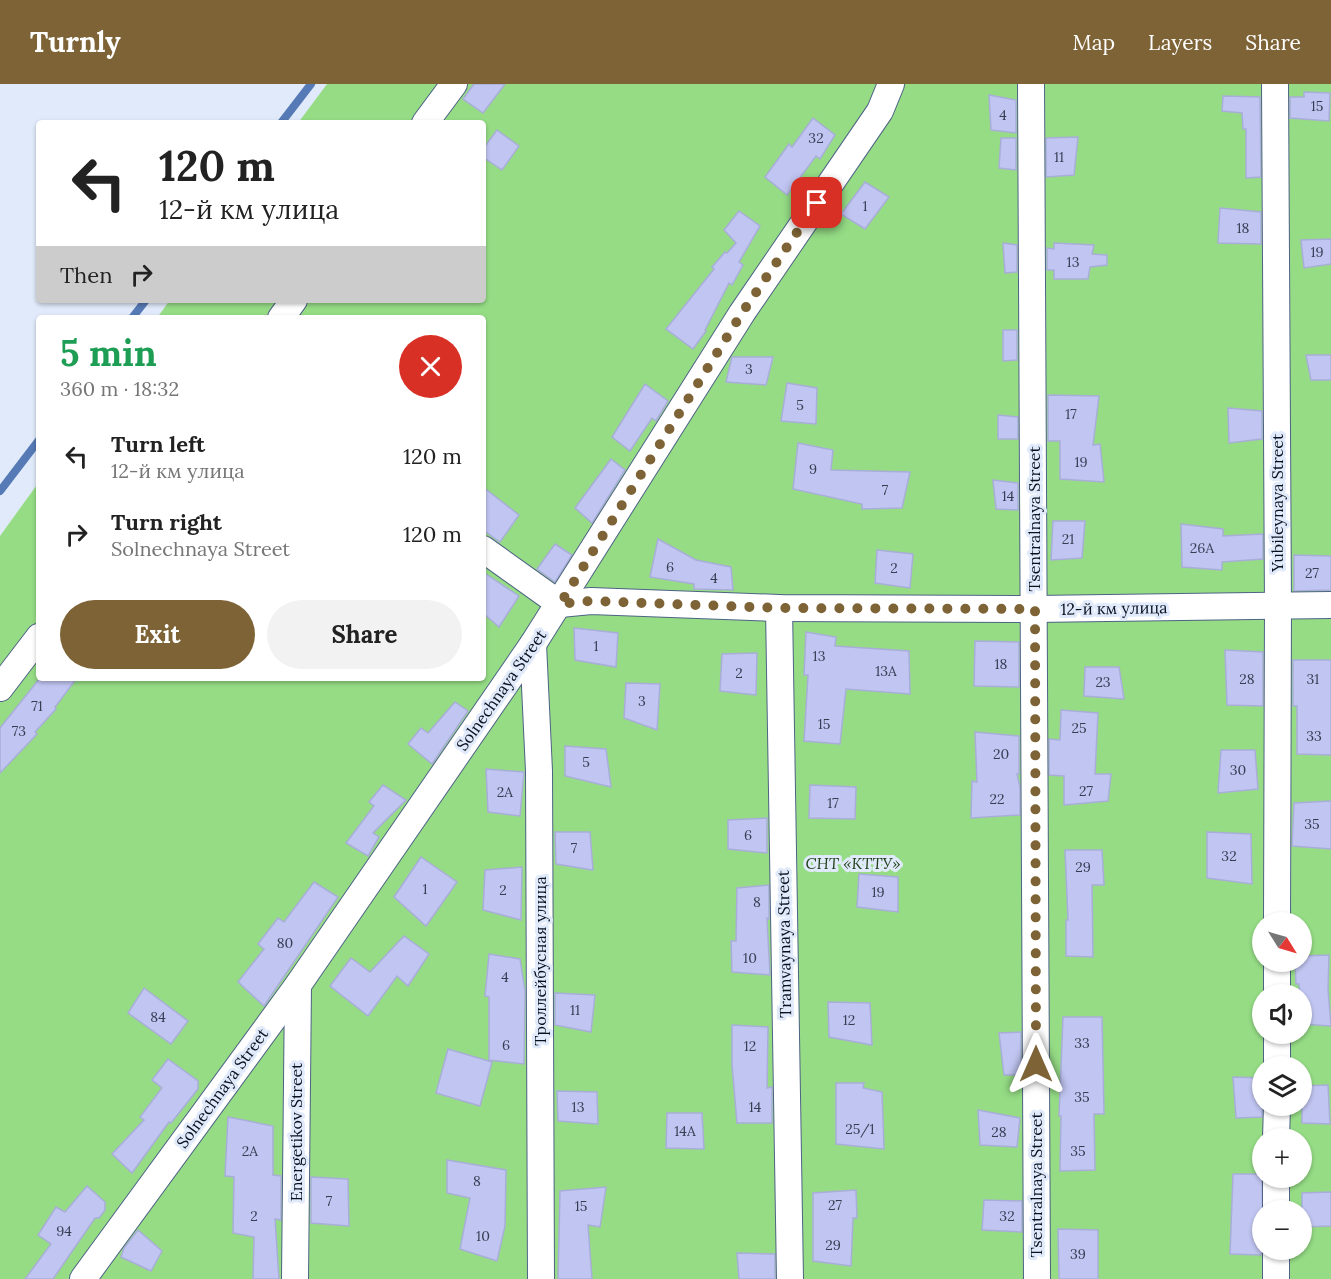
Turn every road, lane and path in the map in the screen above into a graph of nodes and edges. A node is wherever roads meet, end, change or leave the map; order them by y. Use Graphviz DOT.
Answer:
graph roads {
  1 [pos="454,84"];
  2 [pos="891,84"];
  3 [pos="1031,84"];
  4 [pos="1275,84"];
  5 [pos="427,120"];
  6 [pos="486,551"];
  7 [pos="560,604"];
  8 [pos="1331,605"];
  9 [pos="1278,606"];
  10 [pos="779,608"];
  11 [pos="1035,609"];
  12 [pos="36,641"];
  13 [pos="533,644"];
  14 [pos="0,688"];
  15 [pos="1277,912"];
  16 [pos="297,985"];
  17 [pos="1276,1260"];
  18 [pos="82,1279"];
  19 [pos="295,1279"];
  20 [pos="541,1279"];
  21 [pos="790,1279"];
  22 [pos="1037,1279"];
  23 [pos="1276,1279"];
  1 -- 5 [label="street"];
  2 -- 7 [label="street, Solnechnaya Street"];
  3 -- 11 [label="street, Tsentralnaya Street"];
  4 -- 9 [label="street, Yubileynaya Street"];
  6 -- 7 [label="street"];
  7 -- 10 [label="street, 12-й км улица"];
  7 -- 13 [label="street, Solnechnaya Street"];
  8 -- 9 [label="street, 12-й км улица"];
  9 -- 11 [label="street, 12-й км улица"];
  9 -- 15 [label="street, Yubileynaya Street"];
  10 -- 11 [label="street, 12-й км улица"];
  10 -- 21 [label="street, Tramvaynaya Street"];
  11 -- 22 [label="street, Tsentralnaya Street"];
  12 -- 14 [label="street"];
  13 -- 16 [label="street, Solnechnaya Street"];
  13 -- 20 [label="street, Троллейбусная улица"];
  16 -- 18 [label="street, Solnechnaya Street"];
  16 -- 19 [label="street, Energetikov Street"];
  17 -- 23 [label="street"];
}
